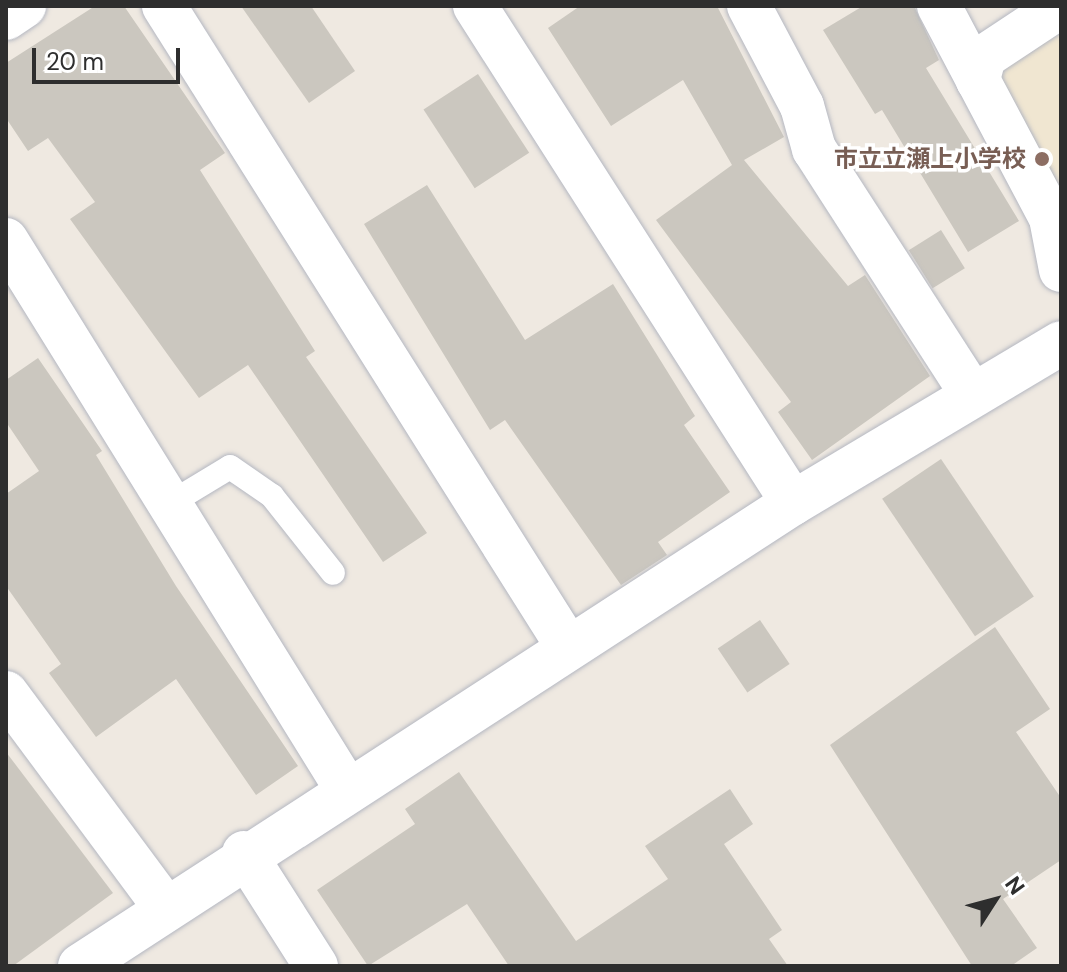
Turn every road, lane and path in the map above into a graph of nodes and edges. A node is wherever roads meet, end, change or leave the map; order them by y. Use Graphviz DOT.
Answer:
graph roads {
  1 [pos="24,6"];
  2 [pos="164,6"];
  3 [pos="475,6"];
  4 [pos="749,6"];
  5 [pos="939,6"];
  6 [pos="1061,6"];
  7 [pos="6,18"];
  8 [pos="978,80"];
  9 [pos="6,240"];
  10 [pos="1061,270"];
  11 [pos="1061,343"];
  12 [pos="971,393"];
  13 [pos="793,503"];
  14 [pos="169,504"];
  15 [pos="333,573"];
  16 [pos="568,647"];
  17 [pos="6,693"];
  18 [pos="346,788"];
  19 [pos="244,853"];
  20 [pos="165,907"];
  21 [pos="80,966"];
  22 [pos="316,966"];
  1 -- 7 [label="street"];
  2 -- 16 [label="street"];
  3 -- 13 [label="street"];
  4 -- 12 [label="street"];
  5 -- 8 [label="street"];
  6 -- 8 [label="street"];
  8 -- 10 [label="street"];
  9 -- 14 [label="street"];
  11 -- 12 [label="street"];
  12 -- 13 [label="street"];
  13 -- 16 [label="street"];
  14 -- 15 [label="lane"];
  14 -- 18 [label="street"];
  16 -- 18 [label="street"];
  17 -- 20 [label="street"];
  18 -- 19 [label="street"];
  19 -- 20 [label="street"];
  19 -- 22 [label="street"];
  20 -- 21 [label="street"];
}
